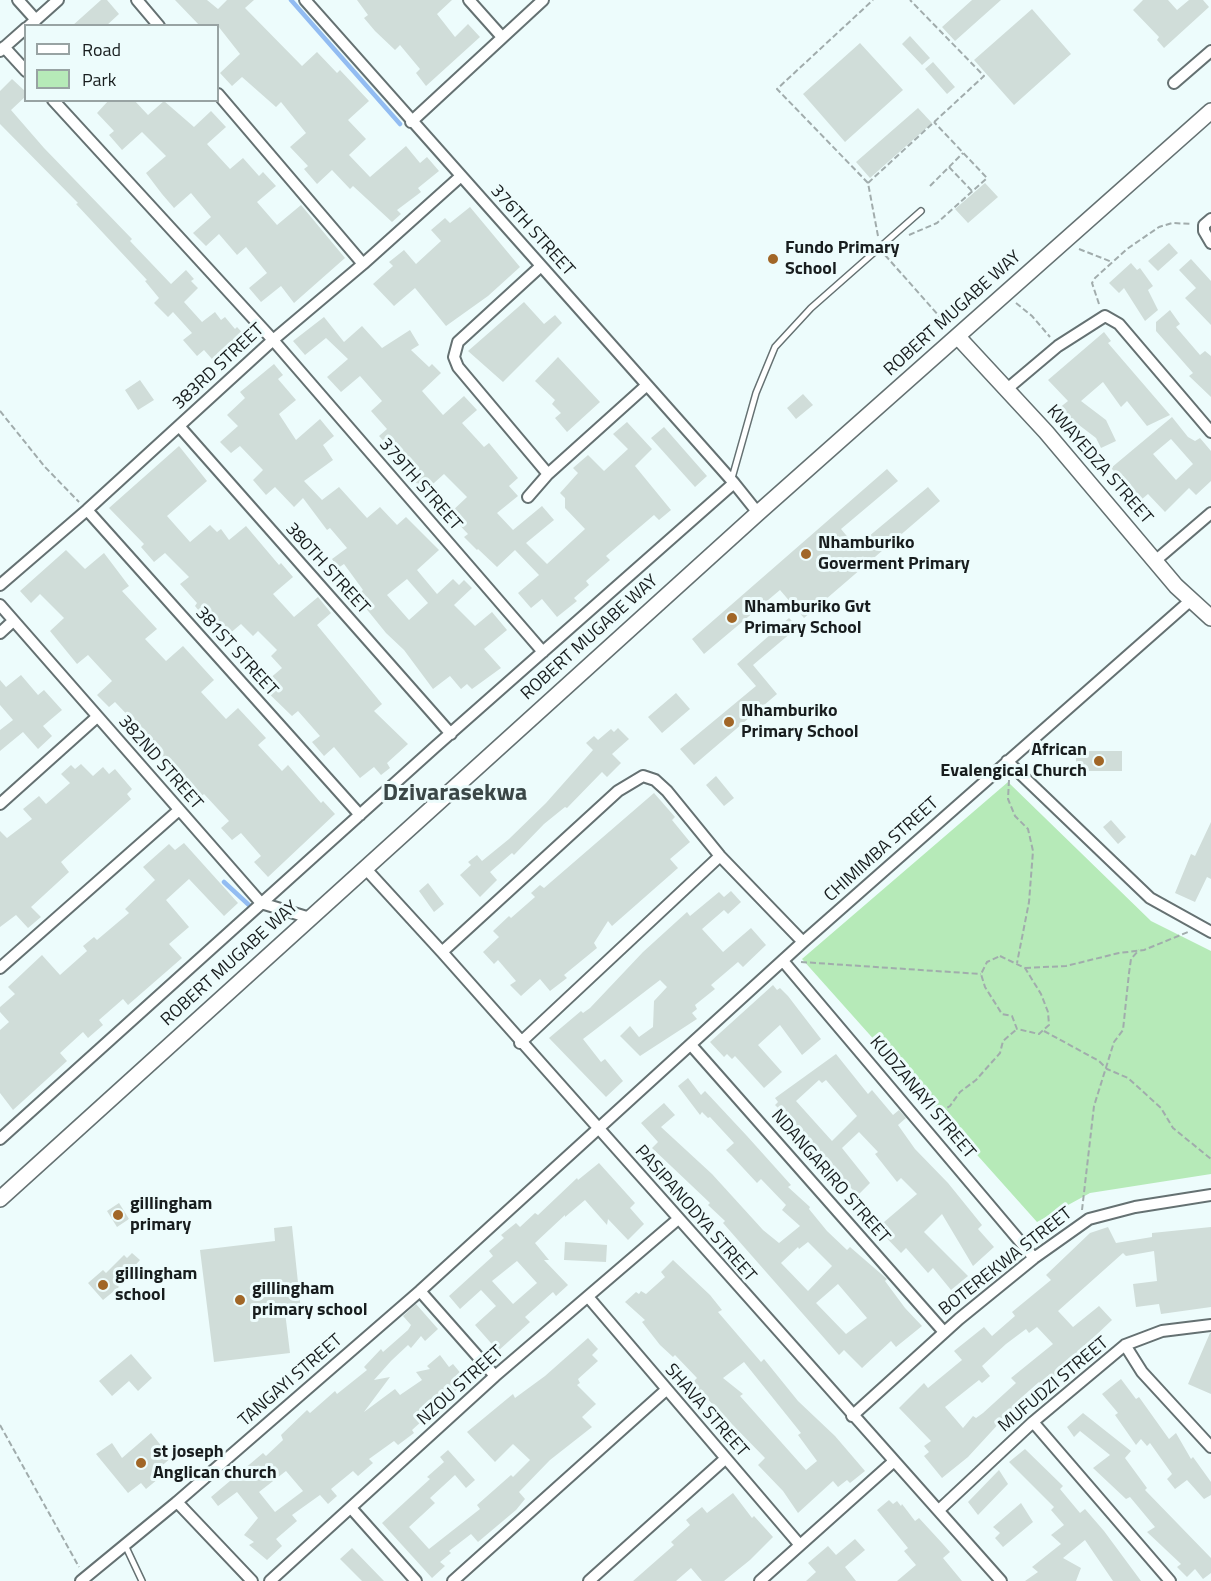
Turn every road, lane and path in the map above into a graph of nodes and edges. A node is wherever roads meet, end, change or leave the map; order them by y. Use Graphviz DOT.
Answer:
graph roads {
  1 [pos="18,0"];
  2 [pos="58,0"];
  3 [pos="137,0"];
  4 [pos="305,0"];
  5 [pos="469,0"];
  6 [pos="543,0"];
  7 [pos="873,0"];
  8 [pos="910,0"];
  9 [pos="32,23"];
  10 [pos="157,24"];
  11 [pos="24,30"];
  12 [pos="502,37"];
  13 [pos="2,49"];
  14 [pos="1211,51"];
  15 [pos="24,69"];
  16 [pos="1174,83"];
  17 [pos="219,95"];
  18 [pos="55,102"];
  19 [pos="1211,111"];
  20 [pos="411,122"];
  21 [pos="934,122"];
  22 [pos="963,153"];
  23 [pos="949,167"];
  24 [pos="461,177"];
  25 [pos="868,183"];
  26 [pos="930,186"];
  27 [pos="972,191"];
  28 [pos="921,211"];
  29 [pos="1208,222"];
  30 [pos="908,236"];
  31 [pos="1065,239"];
  32 [pos="1211,243"];
  33 [pos="880,249"];
  34 [pos="1112,262"];
  35 [pos="363,264"];
  36 [pos="541,266"];
  37 [pos="1005,294"];
  38 [pos="1104,316"];
  39 [pos="958,337"];
  40 [pos="273,340"];
  41 [pos="1058,346"];
  42 [pos="647,385"];
  43 [pos="1007,389"];
  44 [pos="0,411"];
  45 [pos="179,426"];
  46 [pos="1211,432"];
  47 [pos="548,474"];
  48 [pos="733,482"];
  49 [pos="528,497"];
  50 [pos="87,510"];
  51 [pos="758,513"];
  52 [pos="1211,513"];
  53 [pos="1155,561"];
  54 [pos="0,585"];
  55 [pos="1191,600"];
  56 [pos="0,605"];
  57 [pos="1211,618"];
  58 [pos="12,622"];
  59 [pos="0,633"];
  60 [pos="543,652"];
  61 [pos="97,717"];
  62 [pos="451,734"];
  63 [pos="1007,761"];
  64 [pos="1017,772"];
  65 [pos="0,804"];
  66 [pos="179,810"];
  67 [pos="360,815"];
  68 [pos="720,856"];
  69 [pos="365,868"];
  70 [pos="261,903"];
  71 [pos="310,918"];
  72 [pos="1197,925"];
  73 [pos="1211,932"];
  74 [pos="803,942"];
  75 [pos="1139,951"];
  76 [pos="442,952"];
  77 [pos="783,961"];
  78 [pos="1017,963"];
  79 [pos="0,968"];
  80 [pos="1025,968"];
  81 [pos="981,974"];
  82 [pos="1017,1029"];
  83 [pos="1044,1031"];
  84 [pos="520,1042"];
  85 [pos="691,1045"];
  86 [pos="1107,1069"];
  87 [pos="923,1124"];
  88 [pos="599,1129"];
  89 [pos="0,1139"];
  90 [pos="1211,1159"];
  91 [pos="1211,1195"];
  92 [pos="0,1199"];
  93 [pos="1089,1219"];
  94 [pos="677,1220"];
  95 [pos="1034,1258"];
  96 [pos="420,1291"];
  97 [pos="589,1298"];
  98 [pos="1211,1325"];
  99 [pos="944,1332"];
  100 [pos="1125,1345"];
  101 [pos="495,1376"];
  102 [pos="666,1390"];
  103 [pos="852,1416"];
  104 [pos="1033,1422"];
  105 [pos="0,1425"];
  106 [pos="1211,1448"];
  107 [pos="725,1459"];
  108 [pos="893,1461"];
  109 [pos="177,1502"];
  110 [pos="351,1508"];
  111 [pos="939,1510"];
  112 [pos="125,1543"];
  113 [pos="799,1544"];
  114 [pos="83,1579"];
  115 [pos="142,1581"];
  116 [pos="252,1581"];
  117 [pos="270,1581"];
  118 [pos="416,1581"];
  119 [pos="453,1581"];
  120 [pos="589,1581"];
  121 [pos="760,1581"];
  122 [pos="1001,1581"];
  123 [pos="1170,1581"];
  1 -- 9 [label="street"];
  2 -- 9 [label="street"];
  3 -- 10 [label="street"];
  4 -- 20 [label="street, 376TH STREET"];
  5 -- 12 [label="street"];
  6 -- 12 [label="street"];
  7 -- 25 [label="path"];
  8 -- 21 [label="path"];
  11 -- 13 [label="street"];
  12 -- 20 [label="street"];
  13 -- 15 [label="street"];
  14 -- 16 [label="street"];
  17 -- 35 [label="street"];
  18 -- 40 [label="street, 379TH STREET"];
  19 -- 31 [label="street, ROBERT MUGABE WAY"];
  20 -- 24 [label="street, 376TH STREET"];
  21 -- 22 [label="path"];
  21 -- 25 [label="path"];
  22 -- 23 [label="path"];
  22 -- 27 [label="path"];
  23 -- 26 [label="path"];
  23 -- 27 [label="path"];
  24 -- 35 [label="street, 383RD STREET"];
  24 -- 36 [label="street, 376TH STREET"];
  25 -- 33 [label="path"];
  27 -- 30 [label="path"];
  28 -- 33 [label="lane"];
  29 -- 32 [label="street"];
  29 -- 34 [label="path"];
  31 -- 34 [label="path"];
  31 -- 37 [label="street, ROBERT MUGABE WAY"];
  33 -- 39 [label="path"];
  33 -- 48 [label="lane"];
  34 -- 38 [label="path"];
  35 -- 40 [label="street, 383RD STREET"];
  36 -- 42 [label="street, 376TH STREET"];
  36 -- 47 [label="street"];
  37 -- 39 [label="street, ROBERT MUGABE WAY"];
  37 -- 41 [label="path"];
  38 -- 41 [label="street"];
  38 -- 46 [label="street"];
  39 -- 43 [label="street, KWAYEDZA STREET"];
  39 -- 51 [label="street, ROBERT MUGABE WAY"];
  40 -- 45 [label="street, 383RD STREET"];
  40 -- 60 [label="street, 379TH STREET"];
  41 -- 43 [label="street"];
  42 -- 47 [label="street"];
  42 -- 48 [label="street, 376TH STREET"];
  43 -- 53 [label="street, KWAYEDZA STREET"];
  44 -- 50 [label="path"];
  45 -- 50 [label="street, 383RD STREET"];
  45 -- 62 [label="street, 380TH STREET"];
  47 -- 49 [label="street"];
  48 -- 51 [label="street, 376TH STREET"];
  48 -- 60 [label="street"];
  50 -- 54 [label="street, 383RD STREET"];
  50 -- 67 [label="street, 381ST STREET"];
  51 -- 69 [label="street, ROBERT MUGABE WAY"];
  52 -- 53 [label="street"];
  53 -- 55 [label="street, KWAYEDZA STREET"];
  55 -- 57 [label="street, KWAYEDZA STREET"];
  55 -- 63 [label="street, CHIMIMBA STREET"];
  56 -- 58 [label="street, 382ND STREET"];
  58 -- 59 [label="street"];
  58 -- 61 [label="street, 382ND STREET"];
  60 -- 62 [label="street"];
  61 -- 65 [label="street"];
  61 -- 66 [label="street, 382ND STREET"];
  62 -- 67 [label="street"];
  63 -- 64 [label="street"];
  63 -- 74 [label="street, CHIMIMBA STREET"];
  64 -- 72 [label="street"];
  64 -- 78 [label="path"];
  66 -- 70 [label="street, 382ND STREET"];
  66 -- 79 [label="street"];
  67 -- 70 [label="street"];
  68 -- 74 [label="street"];
  68 -- 76 [label="street"];
  68 -- 84 [label="street"];
  69 -- 71 [label="street, ROBERT MUGABE WAY"];
  69 -- 76 [label="street, PASIPANODYA STREET"];
  70 -- 71 [label="street"];
  70 -- 89 [label="street"];
  71 -- 92 [label="street, ROBERT MUGABE WAY"];
  72 -- 73 [label="street"];
  72 -- 75 [label="path"];
  74 -- 77 [label="street, CHIMIMBA STREET"];
  75 -- 80 [label="path"];
  75 -- 86 [label="path"];
  76 -- 84 [label="street, PASIPANODYA STREET"];
  77 -- 81 [label="path"];
  77 -- 85 [label="street, CHIMIMBA STREET"];
  77 -- 87 [label="street, KUDZANAYI STREET"];
  78 -- 80 [label="path"];
  78 -- 81 [label="path"];
  80 -- 83 [label="path"];
  81 -- 82 [label="path"];
  82 -- 83 [label="path"];
  82 -- 87 [label="path"];
  83 -- 86 [label="path"];
  84 -- 88 [label="street, PASIPANODYA STREET"];
  85 -- 88 [label="street, CHIMIMBA STREET"];
  85 -- 99 [label="street, NDANGARIRO STREET"];
  86 -- 90 [label="path"];
  86 -- 93 [label="path"];
  87 -- 95 [label="street, KUDZANAYI STREET"];
  88 -- 94 [label="street, PASIPANODYA STREET"];
  88 -- 96 [label="street, TANGAYI STREET"];
  91 -- 93 [label="street, BOTEREKWA STREET"];
  93 -- 95 [label="street, BOTEREKWA STREET"];
  94 -- 97 [label="street, NZOU STREET"];
  94 -- 103 [label="street, PASIPANODYA STREET"];
  95 -- 99 [label="street, BOTEREKWA STREET"];
  96 -- 101 [label="street"];
  96 -- 109 [label="street, TANGAYI STREET"];
  97 -- 101 [label="street, NZOU STREET"];
  97 -- 102 [label="street, SHAVA STREET"];
  98 -- 100 [label="street, MUFUDZI STREET"];
  99 -- 103 [label="street, BOTEREKWA STREET"];
  100 -- 104 [label="street, MUFUDZI STREET"];
  100 -- 106 [label="street"];
  101 -- 110 [label="street, NZOU STREET"];
  102 -- 107 [label="street, SHAVA STREET"];
  102 -- 119 [label="street"];
  103 -- 108 [label="street, PASIPANODYA STREET"];
  104 -- 111 [label="street, MUFUDZI STREET"];
  104 -- 123 [label="street"];
  105 -- 114 [label="path"];
  107 -- 113 [label="street, SHAVA STREET"];
  107 -- 120 [label="street"];
  108 -- 111 [label="street, PASIPANODYA STREET"];
  108 -- 113 [label="street"];
  109 -- 112 [label="street, TANGAYI STREET"];
  109 -- 116 [label="street"];
  110 -- 117 [label="street, NZOU STREET"];
  110 -- 118 [label="street"];
  111 -- 122 [label="street, PASIPANODYA STREET"];
  112 -- 114 [label="street, TANGAYI STREET"];
  112 -- 115 [label="lane"];
  113 -- 121 [label="street"];
}
